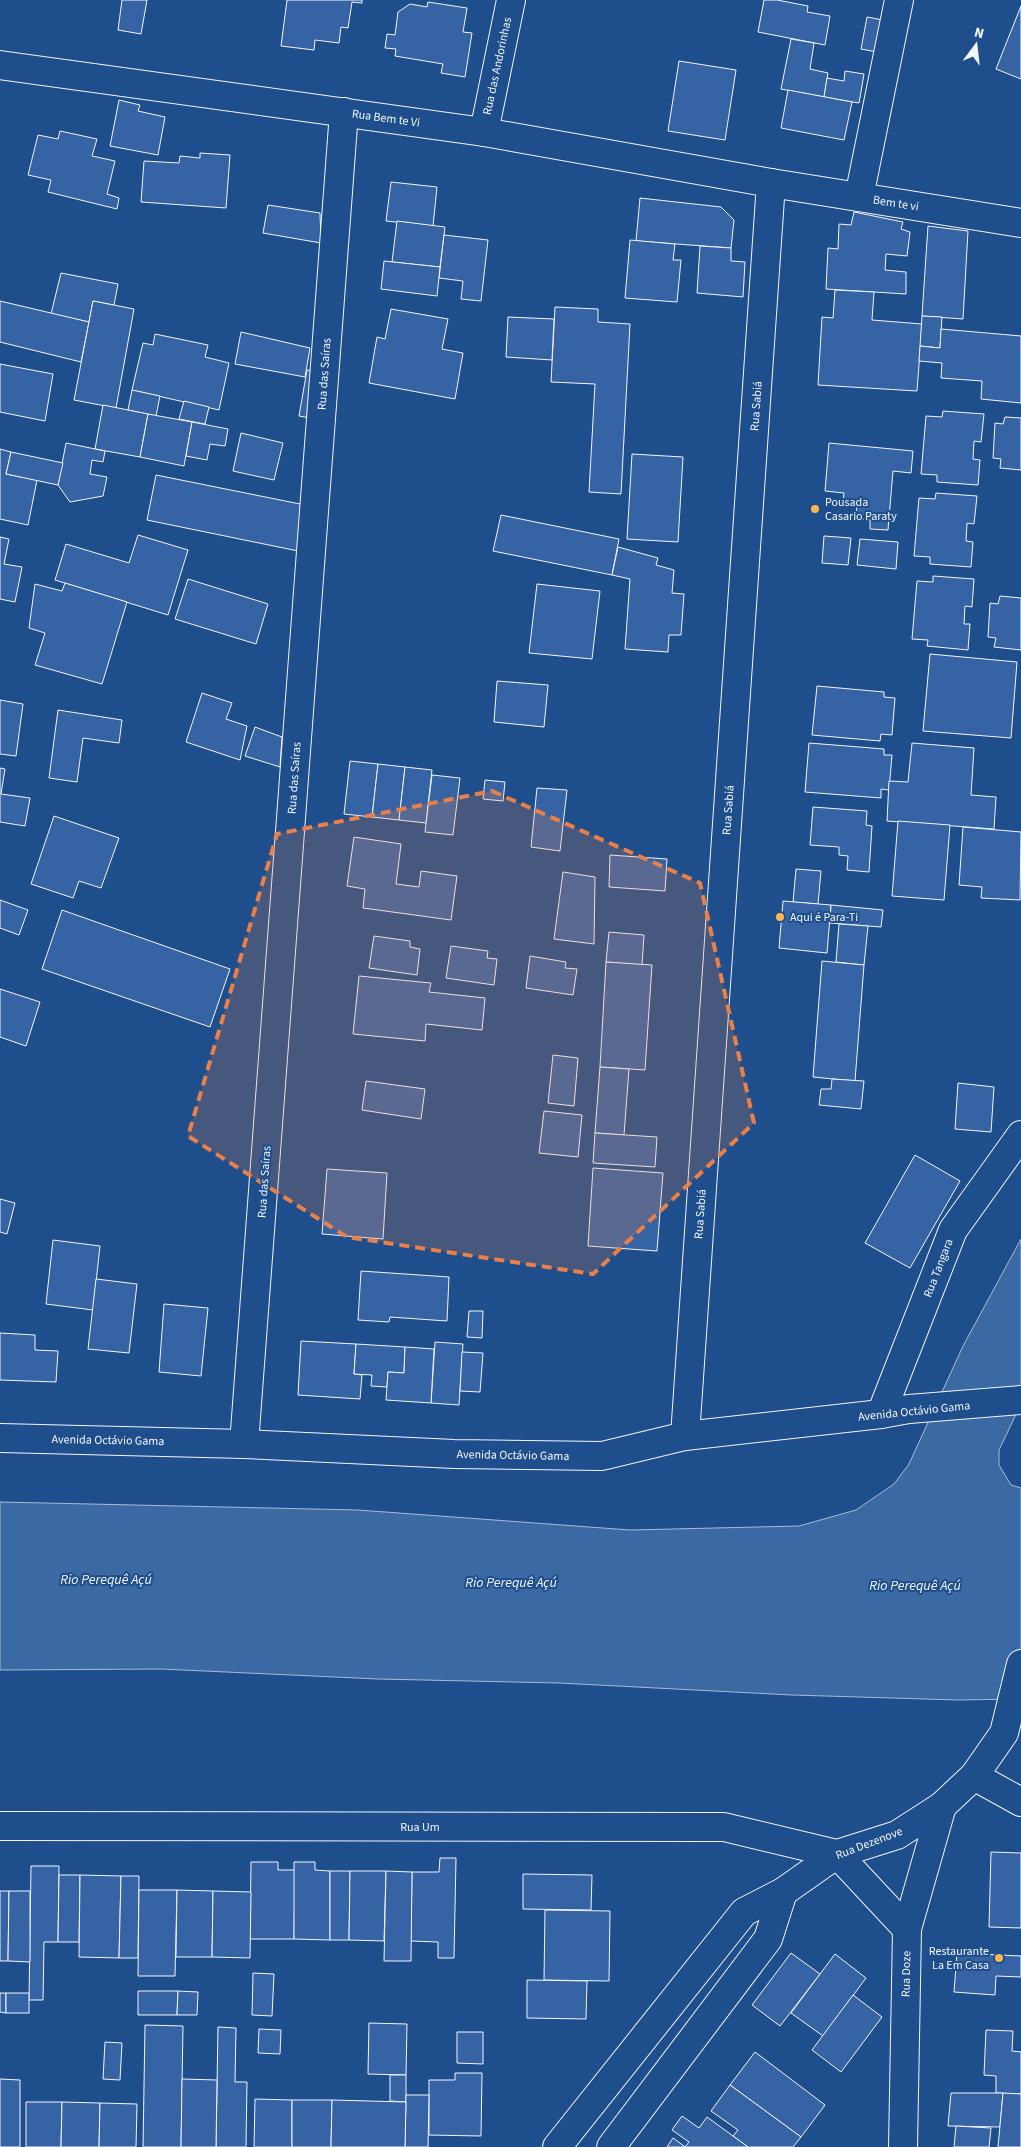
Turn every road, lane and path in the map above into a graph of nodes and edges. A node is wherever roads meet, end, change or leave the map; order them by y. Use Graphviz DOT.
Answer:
graph roads {
  1 [pos="511,0"];
  2 [pos="899,0"];
  3 [pos="0,65"];
  4 [pos="344,112"];
  5 [pos="484,132"];
  6 [pos="771,183"];
  7 [pos="859,197"];
  8 [pos="1021,223"];
  9 [pos="1021,1135"];
  10 [pos="1021,1400"];
  11 [pos="881,1414"];
  12 [pos="685,1436"];
  13 [pos="0,1438"];
  14 [pos="244,1444"];
  15 [pos="1021,1664"];
  16 [pos="974,1776"];
  17 [pos="1021,1802"];
  18 [pos="942,1806"];
  19 [pos="0,1826"];
  20 [pos="837,1854"];
  21 [pos="783,1892"];
  22 [pos="907,1929"];
  23 [pos="557,2147"];
  24 [pos="611,2147"];
  25 [pos="903,2147"];
  1 -- 5 [label="street, Rua das Andorinhas"];
  2 -- 7 [label="street"];
  3 -- 4 [label="street, Rua Bem te Vi"];
  4 -- 5 [label="street, Rua Bem te Vi"];
  4 -- 14 [label="street, Rua das Saíras"];
  5 -- 6 [label="street, Rua Bem te Vi"];
  6 -- 7 [label="street, Bem te vi"];
  6 -- 12 [label="street, Rua Sabiá"];
  7 -- 8 [label="street, Bem te vi"];
  9 -- 11 [label="street, Rua Tangara"];
  10 -- 11 [label="street, Avenida Octávio Gama"];
  11 -- 12 [label="street, Avenida Octávio Gama"];
  12 -- 14 [label="street, Avenida Octávio Gama"];
  13 -- 14 [label="street, Avenida Octávio Gama"];
  15 -- 16 [label="street, Rua Dezenove"];
  16 -- 17 [label="street"];
  16 -- 18 [label="street, Rua Dezenove"];
  18 -- 20 [label="street, Rua Dezenove"];
  18 -- 22 [label="street, Rua Doze"];
  19 -- 20 [label="street, Rua Um"];
  20 -- 21 [label="street, Rua Dezenove"];
  20 -- 22 [label="street"];
  21 -- 23 [label="street, Rua Dezenove"];
  21 -- 24 [label="street"];
  22 -- 25 [label="street, Rua Doze"];
}
